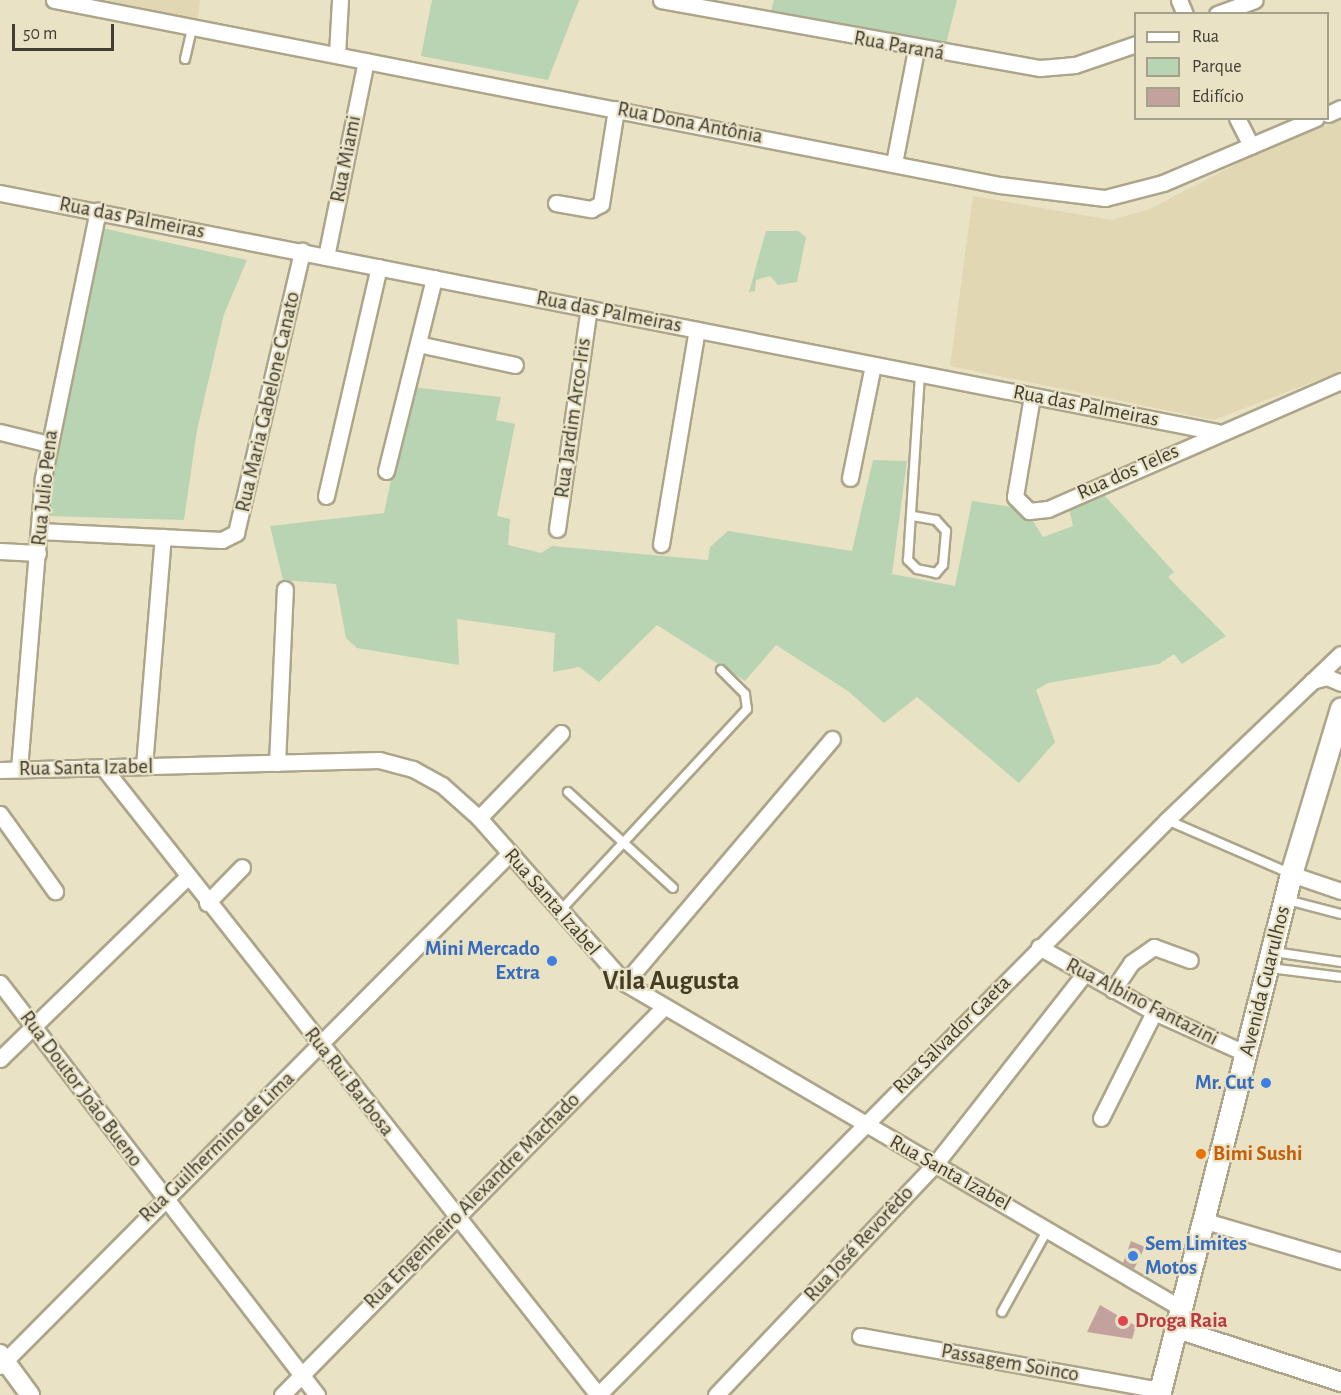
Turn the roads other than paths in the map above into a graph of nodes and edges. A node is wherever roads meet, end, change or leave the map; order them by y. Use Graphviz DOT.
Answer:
graph roads {
  1 [pos="58,0"];
  2 [pos="340,0"];
  3 [pos="661,0"];
  4 [pos="1255,0"];
  5 [pos="1222,12"];
  6 [pos="192,28"];
  7 [pos="1134,45"];
  8 [pos="916,50"];
  9 [pos="337,54"];
  10 [pos="185,59"];
  11 [pos="366,61"];
  12 [pos="616,109"];
  13 [pos="1238,120"];
  14 [pos="1311,120"];
  15 [pos="1251,146"];
  16 [pos="894,164"];
  17 [pos="0,193"];
  18 [pos="556,203"];
  19 [pos="98,211"];
  20 [pos="302,251"];
  21 [pos="326,257"];
  22 [pos="379,267"];
  23 [pos="434,278"];
  24 [pos="589,308"];
  25 [pos="697,330"];
  26 [pos="418,344"];
  27 [pos="515,365"];
  28 [pos="873,365"];
  29 [pos="920,373"];
  30 [pos="1341,381"];
  31 [pos="1032,396"];
  32 [pos="0,432"];
  33 [pos="1217,432"];
  34 [pos="49,444"];
  35 [pos="386,471"];
  36 [pos="850,478"];
  37 [pos="326,496"];
  38 [pos="913,516"];
  39 [pos="557,529"];
  40 [pos="39,531"];
  41 [pos="163,537"];
  42 [pos="661,544"];
  43 [pos="0,551"];
  44 [pos="38,553"];
  45 [pos="285,589"];
  46 [pos="1341,654"];
  47 [pos="721,670"];
  48 [pos="1312,681"];
  49 [pos="1341,683"];
  50 [pos="1341,708"];
  51 [pos="561,733"];
  52 [pos="832,739"];
  53 [pos="277,763"];
  54 [pos="144,766"];
  55 [pos="103,767"];
  56 [pos="19,769"];
  57 [pos="0,770"];
  58 [pos="568,792"];
  59 [pos="0,814"];
  60 [pos="479,818"];
  61 [pos="1167,820"];
  62 [pos="622,843"];
  63 [pos="510,853"];
  64 [pos="242,867"];
  65 [pos="1291,874"];
  66 [pos="187,877"];
  67 [pos="673,888"];
  68 [pos="55,891"];
  69 [pos="1341,891"];
  70 [pos="1285,900"];
  71 [pos="207,903"];
  72 [pos="560,911"];
  73 [pos="1341,914"];
  74 [pos="1039,947"];
  75 [pos="1190,960"];
  76 [pos="1270,960"];
  77 [pos="1341,962"];
  78 [pos="1084,974"];
  79 [pos="1341,977"];
  80 [pos="0,983"];
  81 [pos="625,983"];
  82 [pos="1113,990"];
  83 [pos="663,1008"];
  84 [pos="1154,1012"];
  85 [pos="33,1027"];
  86 [pos="320,1046"];
  87 [pos="1247,1054"];
  88 [pos="0,1059"];
  89 [pos="1101,1118"];
  90 [pos="862,1124"];
  91 [pos="936,1163"];
  92 [pos="164,1197"];
  93 [pos="454,1216"];
  94 [pos="1202,1220"];
  95 [pos="1048,1227"];
  96 [pos="1341,1261"];
  97 [pos="1179,1306"];
  98 [pos="1002,1312"];
  99 [pos="1174,1328"];
  100 [pos="860,1336"];
  101 [pos="2,1360"];
  102 [pos="302,1375"];
  103 [pos="1341,1382"];
  104 [pos="1159,1392"];
  105 [pos="30,1395"];
  106 [pos="282,1395"];
  107 [pos="317,1395"];
  108 [pos="598,1395"];
  109 [pos="716,1395"];
  1 -- 6 [label="street, Rua Dona Antônia"];
  2 -- 9 [label="street"];
  3 -- 8 [label="street, Rua Paraná"];
  4 -- 5 [label="street"];
  6 -- 9 [label="street, Rua Dona Antônia"];
  6 -- 10 [label="lane"];
  7 -- 8 [label="street, Rua Paraná"];
  8 -- 16 [label="street"];
  9 -- 11 [label="street, Rua Dona Antônia"];
  11 -- 12 [label="street, Rua Dona Antônia"];
  11 -- 21 [label="street, Rua Miami"];
  12 -- 16 [label="street, Rua Dona Antônia"];
  12 -- 18 [label="street"];
  13 -- 15 [label="street"];
  14 -- 15 [label="street, Rua Dona Antônia"];
  15 -- 16 [label="street, Rua Dona Antônia"];
  17 -- 19 [label="street, Rua das Palmeiras"];
  19 -- 20 [label="street, Rua das Palmeiras"];
  19 -- 34 [label="street, Rua Julio Pena"];
  20 -- 21 [label="street, Rua das Palmeiras"];
  20 -- 41 [label="street, Rua Maria Gabelone Canato"];
  21 -- 22 [label="street, Rua das Palmeiras"];
  22 -- 23 [label="street, Rua das Palmeiras"];
  22 -- 37 [label="street"];
  23 -- 24 [label="street, Rua das Palmeiras"];
  23 -- 26 [label="street"];
  24 -- 25 [label="street, Rua das Palmeiras"];
  24 -- 39 [label="street, Rua Jardim Arco-Iris"];
  25 -- 28 [label="street, Rua das Palmeiras"];
  25 -- 42 [label="street"];
  26 -- 27 [label="street"];
  26 -- 35 [label="street"];
  28 -- 29 [label="street, Rua das Palmeiras"];
  28 -- 36 [label="street"];
  29 -- 31 [label="street, Rua das Palmeiras"];
  29 -- 38 [label="lane"];
  30 -- 33 [label="street, Rua dos Teles"];
  31 -- 33 [label="street, Rua das Palmeiras"];
  31 -- 33 [label="street, Rua dos Teles"];
  32 -- 34 [label="street"];
  34 -- 40 [label="street, Rua Julio Pena"];
  38 -- 38 [label="lane"];
  40 -- 41 [label="street, Rua Maria Gabelone Canato"];
  40 -- 44 [label="street, Rua Julio Pena"];
  41 -- 54 [label="street"];
  43 -- 44 [label="street"];
  44 -- 56 [label="street, Rua Julio Pena"];
  45 -- 53 [label="street"];
  46 -- 48 [label="street, Rua Salvador Gaeta"];
  47 -- 62 [label="lane"];
  48 -- 49 [label="street"];
  48 -- 61 [label="street, Rua Salvador Gaeta"];
  50 -- 65 [label="main road, Avenida Guarulhos"];
  51 -- 60 [label="street"];
  52 -- 81 [label="street"];
  53 -- 54 [label="street, Rua Santa Izabel"];
  53 -- 60 [label="street, Rua Santa Izabel"];
  54 -- 55 [label="street, Rua Santa Izabel"];
  55 -- 56 [label="street, Rua Santa Izabel"];
  55 -- 66 [label="street, Rua Rui Barbosa"];
  56 -- 57 [label="street, Rua Santa Izabel"];
  58 -- 62 [label="lane"];
  59 -- 68 [label="street"];
  60 -- 63 [label="street, Rua Santa Izabel"];
  61 -- 65 [label="lane"];
  61 -- 74 [label="street, Rua Salvador Gaeta"];
  62 -- 67 [label="lane"];
  62 -- 72 [label="lane"];
  63 -- 72 [label="street, Rua Santa Izabel"];
  63 -- 86 [label="street, Rua Guilhermino de Lima"];
  64 -- 71 [label="street"];
  65 -- 69 [label="street"];
  65 -- 70 [label="main road, Avenida Guarulhos"];
  66 -- 71 [label="street, Rua Rui Barbosa"];
  66 -- 85 [label="street"];
  70 -- 73 [label="lane"];
  70 -- 76 [label="main road, Avenida Guarulhos"];
  71 -- 86 [label="street, Rua Rui Barbosa"];
  72 -- 81 [label="street, Rua Santa Izabel"];
  74 -- 78 [label="street, Rua Albino Fantazini"];
  74 -- 90 [label="street, Rua Salvador Gaeta"];
  75 -- 82 [label="street"];
  76 -- 77 [label="lane"];
  76 -- 79 [label="lane"];
  76 -- 87 [label="main road, Avenida Guarulhos"];
  78 -- 82 [label="street, Rua Albino Fantazini"];
  78 -- 91 [label="street, Rua José Revorêdo"];
  80 -- 85 [label="street, Rua Doutor João Bueno"];
  81 -- 83 [label="street, Rua Santa Izabel"];
  82 -- 84 [label="street, Rua Albino Fantazini"];
  83 -- 90 [label="street, Rua Santa Izabel"];
  83 -- 93 [label="street, Rua Engenheiro Alexandre Machado"];
  84 -- 87 [label="street, Rua Albino Fantazini"];
  84 -- 89 [label="street"];
  85 -- 88 [label="street"];
  85 -- 92 [label="street, Rua Doutor João Bueno"];
  86 -- 92 [label="street, Rua Guilhermino de Lima"];
  86 -- 93 [label="street, Rua Rui Barbosa"];
  87 -- 94 [label="main road, Avenida Guarulhos"];
  90 -- 91 [label="street, Rua Santa Izabel"];
  90 -- 108 [label="street, Rua Salvador Gaeta"];
  91 -- 95 [label="street, Rua Santa Izabel"];
  91 -- 109 [label="street, Rua José Revorêdo"];
  92 -- 101 [label="street, Rua Guilhermino de Lima"];
  92 -- 102 [label="street, Rua Doutor João Bueno"];
  93 -- 102 [label="street, Rua Engenheiro Alexandre Machado"];
  93 -- 108 [label="street, Rua Rui Barbosa"];
  94 -- 96 [label="street"];
  94 -- 97 [label="main road, Avenida Guarulhos"];
  95 -- 97 [label="street, Rua Santa Izabel"];
  95 -- 98 [label="lane"];
  97 -- 99 [label="main road, Avenida Guarulhos"];
  99 -- 103 [label="street"];
  99 -- 104 [label="main road, Avenida Guarulhos"];
  100 -- 104 [label="street, Passagem Soinco"];
  101 -- 105 [label="street"];
  102 -- 106 [label="street, Rua Engenheiro Alexandre Machado"];
  102 -- 107 [label="street, Rua Doutor João Bueno"];
}
